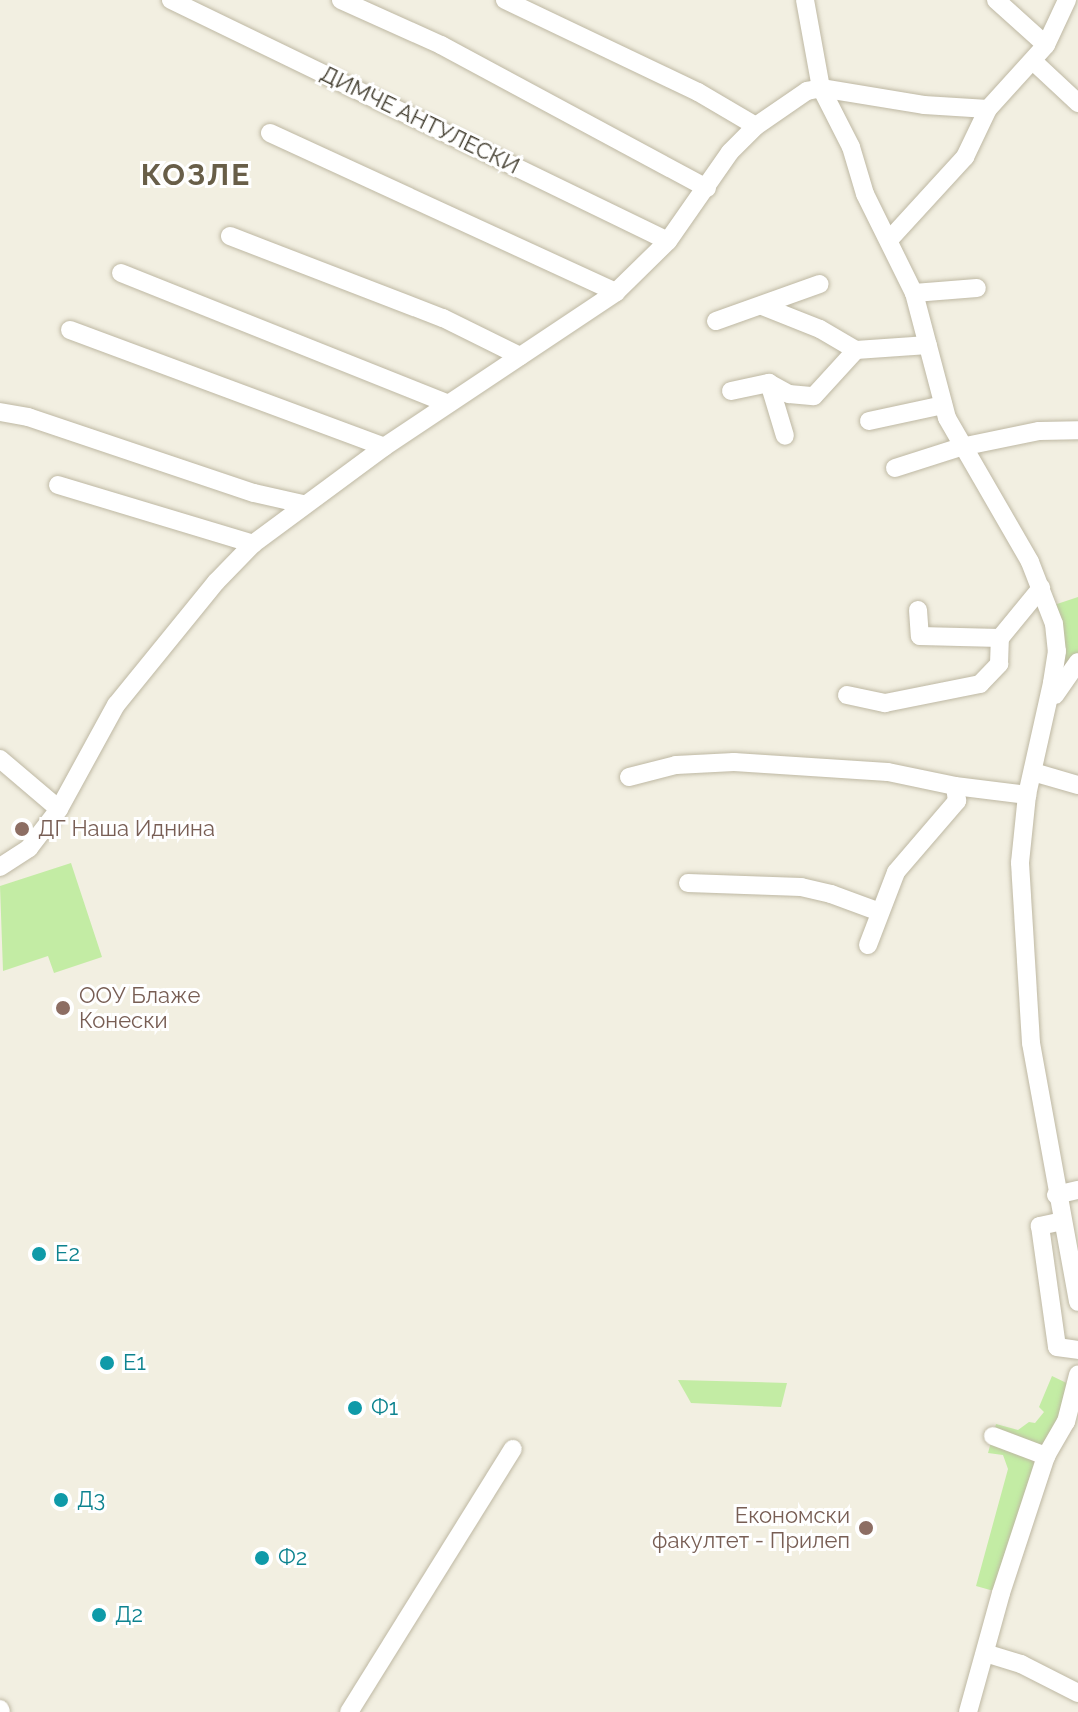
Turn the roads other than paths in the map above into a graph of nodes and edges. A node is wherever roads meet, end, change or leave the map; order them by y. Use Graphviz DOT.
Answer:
graph roads {
  1 [pos="171,0"];
  2 [pos="341,0"];
  3 [pos="505,0"];
  4 [pos="805,0"];
  5 [pos="996,0"];
  6 [pos="1067,0"];
  7 [pos="1046,45"];
  8 [pos="1033,61"];
  9 [pos="821,88"];
  10 [pos="1078,103"];
  11 [pos="988,109"];
  12 [pos="756,126"];
  13 [pos="270,133"];
  14 [pos="707,188"];
  15 [pos="230,236"];
  16 [pos="889,240"];
  17 [pos="668,241"];
  18 [pos="121,273"];
  19 [pos="820,284"];
  20 [pos="977,288"];
  21 [pos="616,292"];
  22 [pos="914,293"];
  23 [pos="762,306"];
  24 [pos="716,321"];
  25 [pos="70,330"];
  26 [pos="928,345"];
  27 [pos="856,350"];
  28 [pos="520,356"];
  29 [pos="769,383"];
  30 [pos="731,391"];
  31 [pos="448,404"];
  32 [pos="943,405"];
  33 [pos="0,412"];
  34 [pos="869,421"];
  35 [pos="1078,430"];
  36 [pos="785,436"];
  37 [pos="384,447"];
  38 [pos="961,447"];
  39 [pos="895,468"];
  40 [pos="58,485"];
  41 [pos="303,504"];
  42 [pos="253,544"];
  43 [pos="1041,588"];
  44 [pos="918,610"];
  45 [pos="1000,638"];
  46 [pos="1078,662"];
  47 [pos="847,695"];
  48 [pos="1046,709"];
  49 [pos="0,759"];
  50 [pos="1033,772"];
  51 [pos="629,777"];
  52 [pos="1078,785"];
  53 [pos="955,786"];
  54 [pos="1027,795"];
  55 [pos="59,809"];
  56 [pos="0,867"];
  57 [pos="688,883"];
  58 [pos="880,912"];
  59 [pos="868,945"];
  60 [pos="1078,1190"];
  61 [pos="1056,1195"];
  62 [pos="1063,1221"];
  63 [pos="1078,1302"];
  64 [pos="1078,1350"];
  65 [pos="1078,1384"];
  66 [pos="1072,1425"];
  67 [pos="993,1436"];
  68 [pos="513,1449"];
  69 [pos="1046,1456"];
  70 [pos="985,1653"];
  71 [pos="1078,1693"];
  72 [pos="349,1712"];
  73 [pos="968,1712"];
  1 -- 17 [label="street, ДИМЧЕ АНТУЛЕСКИ"];
  2 -- 14 [label="street"];
  3 -- 12 [label="street"];
  4 -- 9 [label="street"];
  5 -- 7 [label="street"];
  6 -- 7 [label="street"];
  7 -- 8 [label="street"];
  8 -- 10 [label="street"];
  8 -- 11 [label="street"];
  9 -- 11 [label="street"];
  9 -- 12 [label="street"];
  9 -- 16 [label="street"];
  11 -- 16 [label="street"];
  12 -- 14 [label="street"];
  13 -- 21 [label="street"];
  14 -- 17 [label="street"];
  15 -- 28 [label="street"];
  16 -- 22 [label="street"];
  17 -- 21 [label="street"];
  18 -- 31 [label="street"];
  19 -- 23 [label="street"];
  20 -- 22 [label="street"];
  21 -- 28 [label="street"];
  22 -- 26 [label="street"];
  23 -- 24 [label="street"];
  23 -- 27 [label="street"];
  25 -- 37 [label="street"];
  26 -- 27 [label="street"];
  26 -- 32 [label="street"];
  27 -- 29 [label="street"];
  28 -- 31 [label="street"];
  29 -- 30 [label="street"];
  29 -- 36 [label="street"];
  31 -- 37 [label="street"];
  32 -- 34 [label="street"];
  32 -- 38 [label="street"];
  33 -- 41 [label="street"];
  35 -- 38 [label="street"];
  37 -- 41 [label="street"];
  38 -- 39 [label="street"];
  38 -- 43 [label="street"];
  40 -- 42 [label="street"];
  41 -- 42 [label="street"];
  42 -- 55 [label="street"];
  43 -- 45 [label="street"];
  43 -- 48 [label="street"];
  44 -- 45 [label="street"];
  45 -- 47 [label="street"];
  46 -- 48 [label="street"];
  48 -- 50 [label="street"];
  49 -- 55 [label="street"];
  50 -- 52 [label="street"];
  50 -- 54 [label="street"];
  51 -- 53 [label="street"];
  53 -- 54 [label="street"];
  53 -- 58 [label="street"];
  54 -- 61 [label="street"];
  55 -- 56 [label="street"];
  57 -- 58 [label="street"];
  58 -- 59 [label="street"];
  60 -- 61 [label="street"];
  61 -- 62 [label="street"];
  62 -- 63 [label="street"];
  62 -- 64 [label="street"];
  65 -- 66 [label="street"];
  66 -- 69 [label="street"];
  67 -- 69 [label="street"];
  68 -- 72 [label="street"];
  69 -- 70 [label="street"];
  70 -- 71 [label="street"];
  70 -- 73 [label="street"];
}
